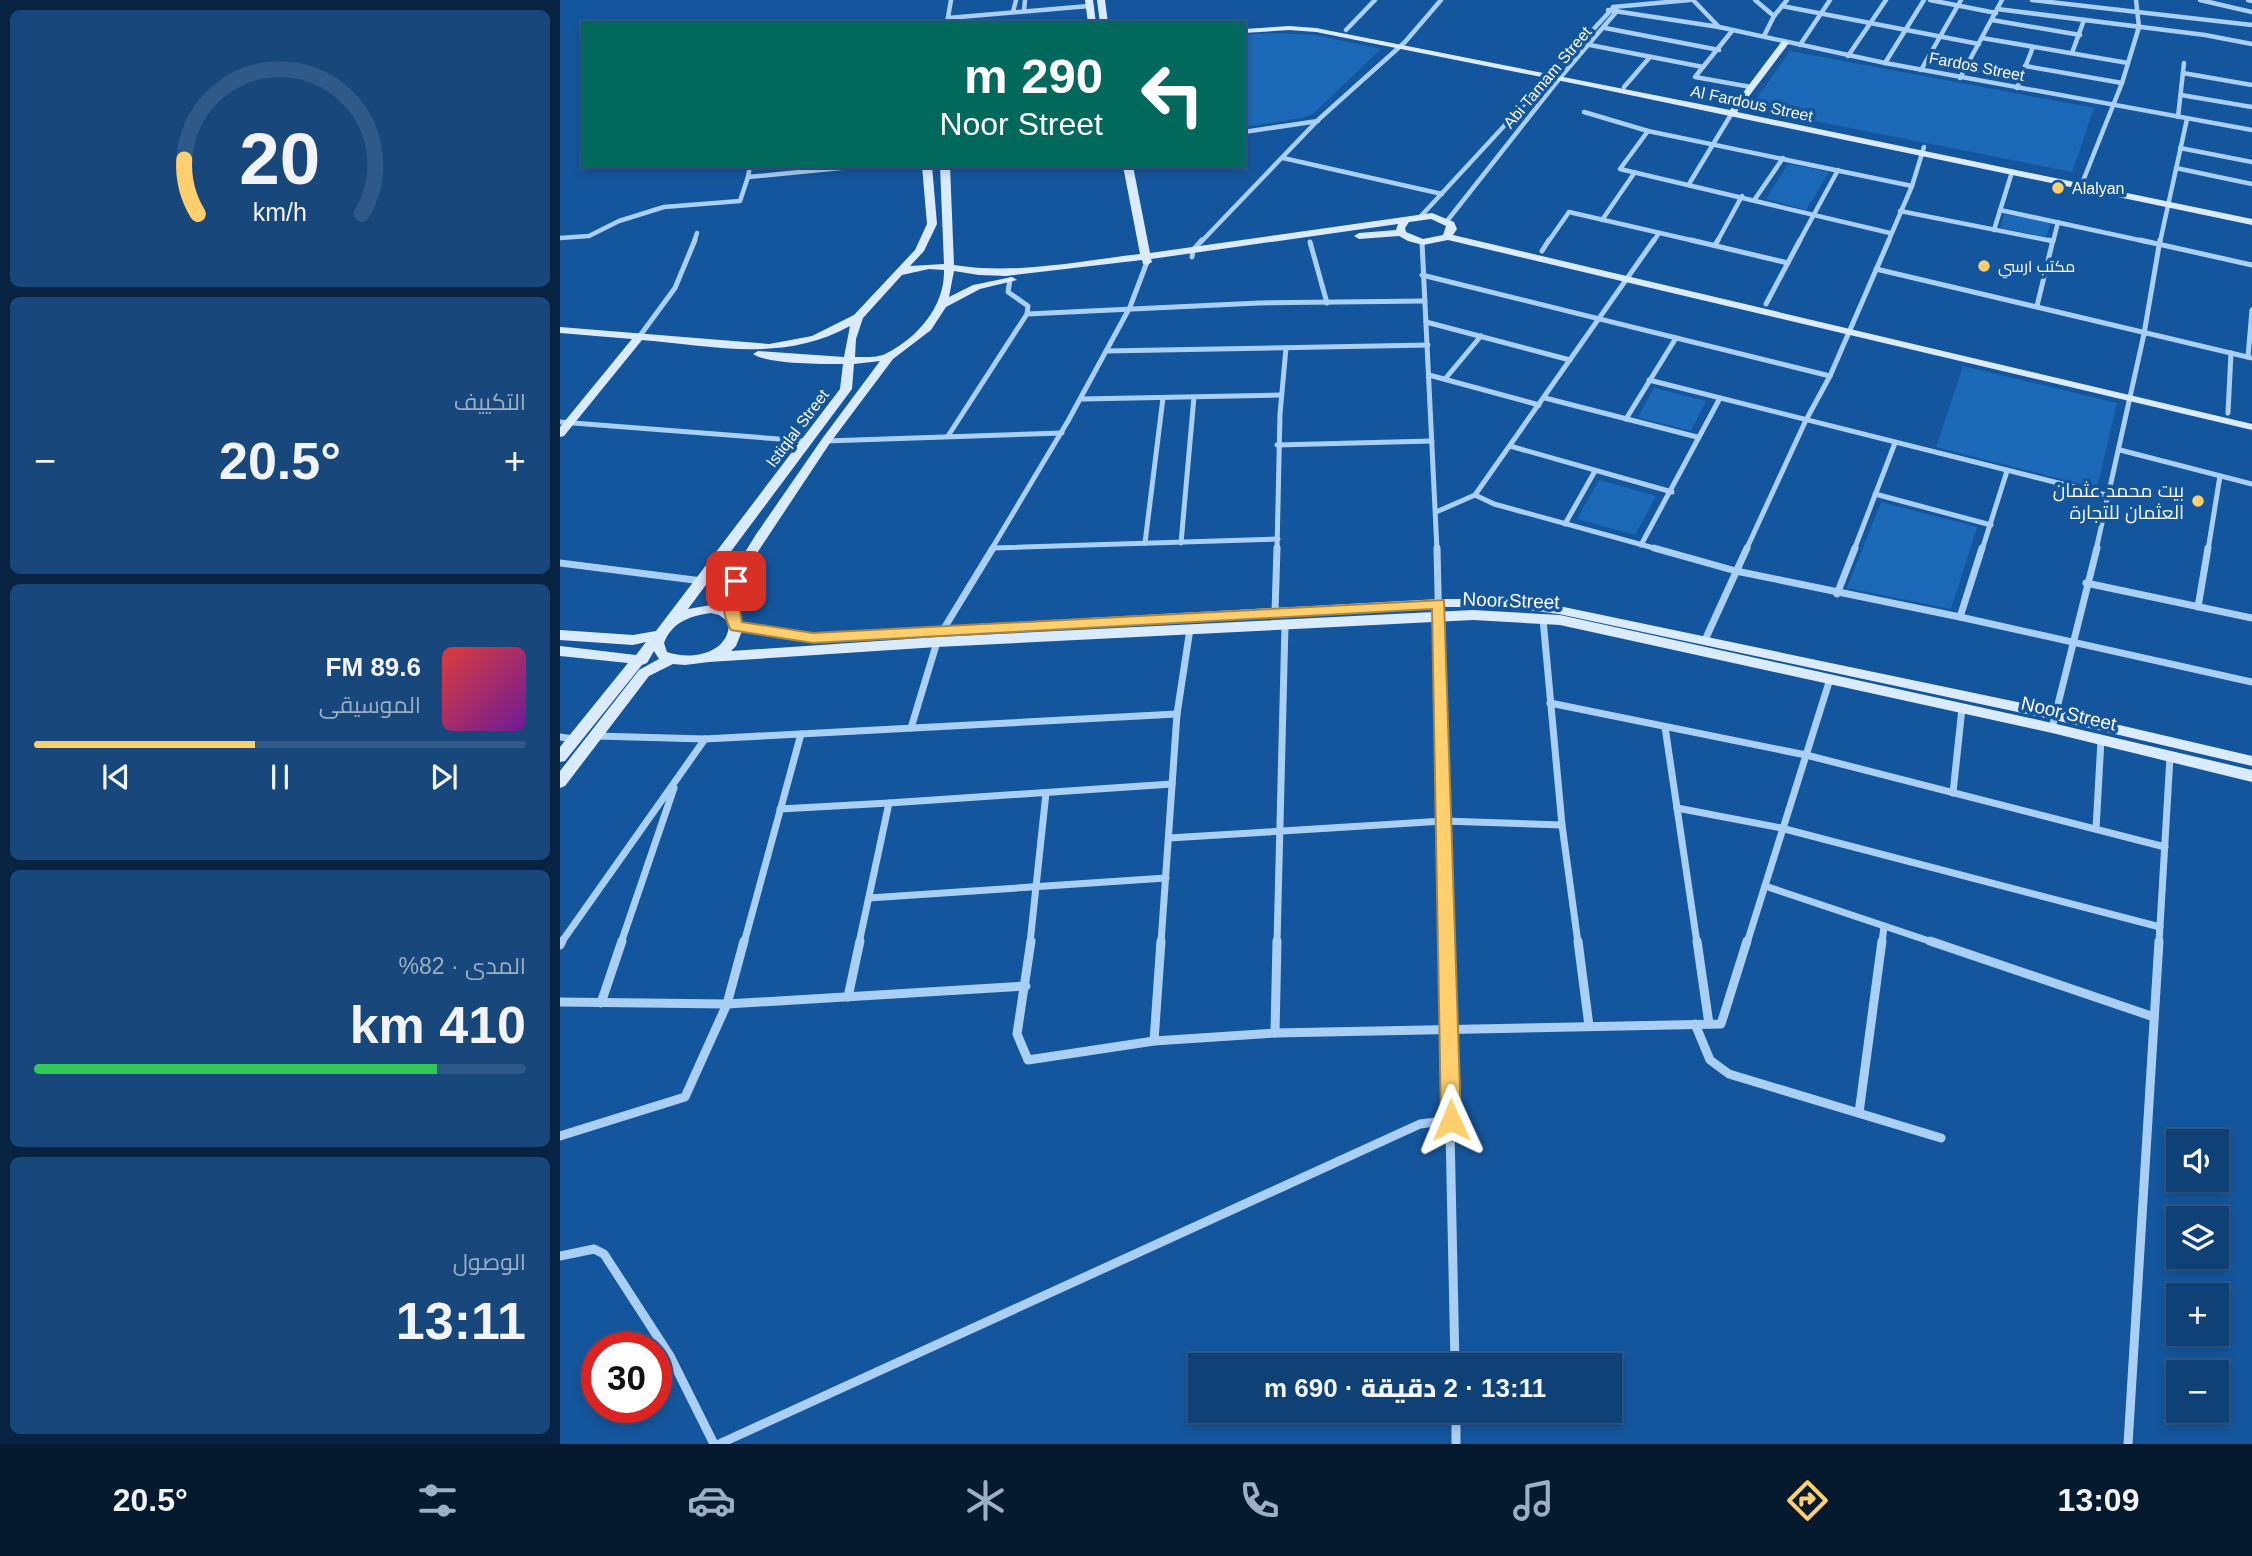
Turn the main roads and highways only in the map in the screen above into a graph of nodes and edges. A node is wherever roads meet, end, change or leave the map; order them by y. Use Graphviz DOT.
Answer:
graph roads {
  1 [pos="1101,0"];
  2 [pos="1089,3"];
  3 [pos="1092,21"];
  4 [pos="1104,21"];
  5 [pos="1246,29"];
  6 [pos="1246,29"];
  7 [pos="1784,43"];
  8 [pos="1402,45"];
  9 [pos="1556,76"];
  10 [pos="1733,111"];
  11 [pos="1923,150"];
  12 [pos="927,168"];
  13 [pos="945,168"];
  14 [pos="1128,168"];
  15 [pos="2082,183"];
  16 [pos="2167,201"];
  17 [pos="2252,214"];
  18 [pos="1406,220"];
  19 [pos="2252,222"];
  20 [pos="1449,229"];
  21 [pos="1401,233"];
  22 [pos="1193,253"];
  23 [pos="1146,259"];
  24 [pos="948,267"];
  25 [pos="896,274"];
  26 [pos="1630,275"];
  27 [pos="942,305"];
  28 [pos="858,317"];
  29 [pos="1850,328"];
  30 [pos="560,330"];
  31 [pos="639,337"];
  32 [pos="681,340"];
  33 [pos="889,358"];
  34 [pos="849,360"];
  35 [pos="2131,395"];
  36 [pos="2252,418"];
  37 [pos="565,423"];
  38 [pos="2252,427"];
  39 [pos="560,434"];
  40 [pos="1439,610"];
  41 [pos="673,620"];
  42 [pos="734,621"];
  43 [pos="560,635"];
  44 [pos="659,635"];
  45 [pos="940,636"];
  46 [pos="560,651"];
  47 [pos="710,657"];
  48 [pos="636,660"];
  49 [pos="669,660"];
  50 [pos="2054,721"];
  51 [pos="567,738"];
  52 [pos="560,757"];
  53 [pos="2252,761"];
  54 [pos="2252,776"];
  55 [pos="560,782"];
  1 -- 4 [label="main road"];
  2 -- 3 [label="main road"];
  5 -- 8 [label="main road, Al Fardous Street"];
  6 -- 8 [label="main road, Al Fardous Street"];
  7 -- 10 [label="main road"];
  8 -- 9 [label="main road, Al Fardous Street"];
  9 -- 10 [label="main road, Al Fardous Street"];
  9 -- 10 [label="main road, Al Fardous Street"];
  10 -- 11 [label="main road, Al Fardous Street"];
  11 -- 15 [label="main road, Al Fardous Street"];
  11 -- 15 [label="main road, Al Fardous Street"];
  12 -- 25 [label="main road, Istiqlal Street"];
  13 -- 24 [label="main road, Istiqlal Street"];
  14 -- 23 [label="main road"];
  15 -- 16 [label="main road, Al Fardous Street"];
  16 -- 17 [label="main road, Al Fardous Street"];
  16 -- 19 [label="main road, Al Fardous Street"];
  18 -- 20 [label="main road"];
  18 -- 21 [label="main road"];
  18 -- 22 [label="main road"];
  20 -- 21 [label="main road"];
  20 -- 26 [label="main road"];
  20 -- 26 [label="main road"];
  21 -- 22 [label="main road"];
  22 -- 23 [label="main road"];
  23 -- 24 [label="main road"];
  23 -- 27 [label="main road"];
  24 -- 25 [label="main road"];
  24 -- 27 [label="main road, Istiqlal Street"];
  25 -- 28 [label="main road, Istiqlal Street"];
  26 -- 29 [label="main road"];
  26 -- 29 [label="main road"];
  27 -- 33 [label="main road, Istiqlal Street"];
  28 -- 32 [label="main road"];
  28 -- 34 [label="main road, Istiqlal Street"];
  29 -- 35 [label="main road"];
  30 -- 31 [label="main road"];
  31 -- 32 [label="main road"];
  31 -- 37 [label="main road"];
  32 -- 34 [label="main road"];
  33 -- 34 [label="main road"];
  33 -- 42 [label="main road, Istiqlal Street"];
  34 -- 41 [label="main road, Istiqlal Street"];
  35 -- 36 [label="main road"];
  35 -- 38 [label="main road"];
  37 -- 39 [label="main road"];
  40 -- 45 [label="main road, Noor Street"];
  40 -- 45 [label="main road, Noor Street"];
  40 -- 50 [label="main road, Noor Street"];
  40 -- 50 [label="main road, Noor Street"];
  41 -- 42 [label="main road"];
  41 -- 44 [label="main road"];
  42 -- 45 [label="main road, Noor Street"];
  42 -- 47 [label="main road"];
  43 -- 44 [label="main road"];
  44 -- 48 [label="main road"];
  44 -- 49 [label="main road"];
  45 -- 47 [label="main road, Noor Street"];
  46 -- 48 [label="main road"];
  47 -- 49 [label="main road"];
  48 -- 49 [label="main road"];
  48 -- 51 [label="main road"];
  49 -- 55 [label="main road"];
  50 -- 53 [label="main road, Noor Street"];
  50 -- 54 [label="main road, Noor Street"];
  51 -- 52 [label="main road"];
}
